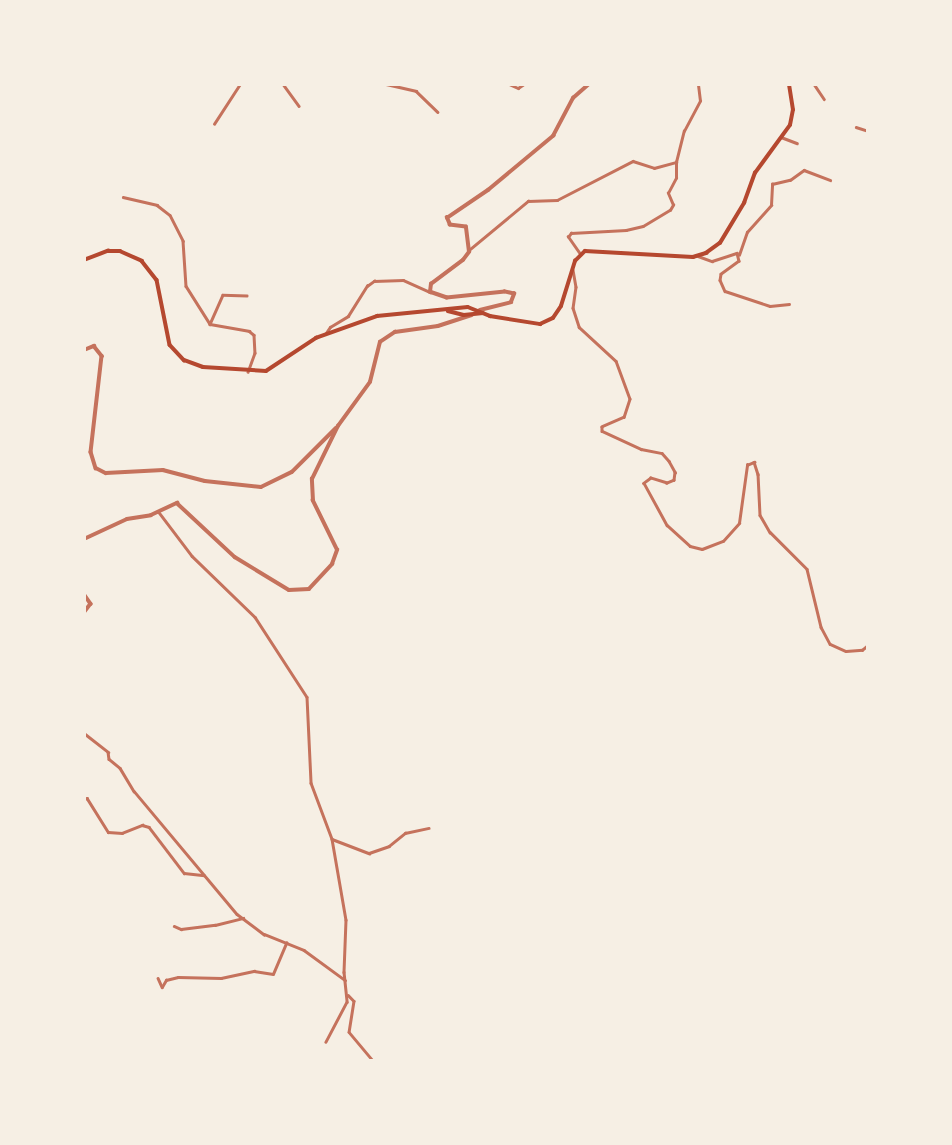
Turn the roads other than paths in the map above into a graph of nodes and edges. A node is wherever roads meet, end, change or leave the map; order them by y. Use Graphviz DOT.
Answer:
graph roads {
  1 [pos="240,84"];
  2 [pos="283,84"];
  3 [pos="386,84"];
  4 [pos="509,84"];
  5 [pos="524,84"];
  6 [pos="589,84"];
  7 [pos="698,84"];
  8 [pos="789,84"];
  9 [pos="814,84"];
  10 [pos="824,99"];
  11 [pos="299,106"];
  12 [pos="438,112"];
  13 [pos="214,124"];
  14 [pos="856,127"];
  15 [pos="868,131"];
  16 [pos="781,137"];
  17 [pos="797,143"];
  18 [pos="676,162"];
  19 [pos="830,180"];
  20 [pos="123,197"];
  21 [pos="470,250"];
  22 [pos="580,254"];
  23 [pos="739,255"];
  24 [pos="698,256"];
  25 [pos="84,260"];
  26 [pos="573,270"];
  27 [pos="430,292"];
  28 [pos="247,296"];
  29 [pos="789,304"];
  30 [pos="446,310"];
  31 [pos="481,311"];
  32 [pos="471,315"];
  33 [pos="210,324"];
  34 [pos="326,333"];
  35 [pos="84,350"];
  36 [pos="248,372"];
  37 [pos="338,426"];
  38 [pos="158,511"];
  39 [pos="84,538"];
  40 [pos="84,594"];
  41 [pos="84,613"];
  42 [pos="868,645"];
  43 [pos="84,733"];
  44 [pos="84,799"];
  45 [pos="428,828"];
  46 [pos="332,839"];
  47 [pos="204,875"];
  48 [pos="243,918"];
  49 [pos="174,926"];
  50 [pos="286,943"];
  51 [pos="158,978"];
  52 [pos="345,980"];
  53 [pos="348,995"];
  54 [pos="326,1042"];
  55 [pos="372,1059"];
  1 -- 13 [label="street"];
  2 -- 11 [label="street"];
  3 -- 12 [label="street"];
  4 -- 5 [label="street"];
  6 -- 21 [label="street"];
  7 -- 18 [label="street"];
  8 -- 16 [label="main road"];
  9 -- 10 [label="street"];
  14 -- 15 [label="street"];
  16 -- 17 [label="street"];
  16 -- 24 [label="main road"];
  18 -- 21 [label="street"];
  18 -- 22 [label="street"];
  19 -- 23 [label="street"];
  20 -- 33 [label="street"];
  21 -- 27 [label="street"];
  22 -- 24 [label="main road"];
  22 -- 26 [label="main road"];
  23 -- 24 [label="street"];
  23 -- 29 [label="street"];
  25 -- 36 [label="main road"];
  26 -- 31 [label="main road"];
  26 -- 42 [label="street"];
  27 -- 31 [label="street"];
  27 -- 34 [label="street"];
  28 -- 33 [label="street"];
  30 -- 31 [label="main road"];
  30 -- 32 [label="main road"];
  30 -- 34 [label="main road"];
  31 -- 32 [label="main road"];
  32 -- 37 [label="street"];
  33 -- 36 [label="street"];
  34 -- 36 [label="main road"];
  35 -- 37 [label="street"];
  37 -- 38 [label="street"];
  38 -- 39 [label="street"];
  38 -- 46 [label="street"];
  40 -- 41 [label="street"];
  43 -- 47 [label="street"];
  44 -- 47 [label="street"];
  45 -- 46 [label="street"];
  46 -- 52 [label="street"];
  47 -- 48 [label="street"];
  48 -- 49 [label="street"];
  48 -- 50 [label="street"];
  50 -- 51 [label="street"];
  50 -- 52 [label="street"];
  52 -- 53 [label="street"];
  53 -- 54 [label="street"];
  53 -- 55 [label="street"];
}
